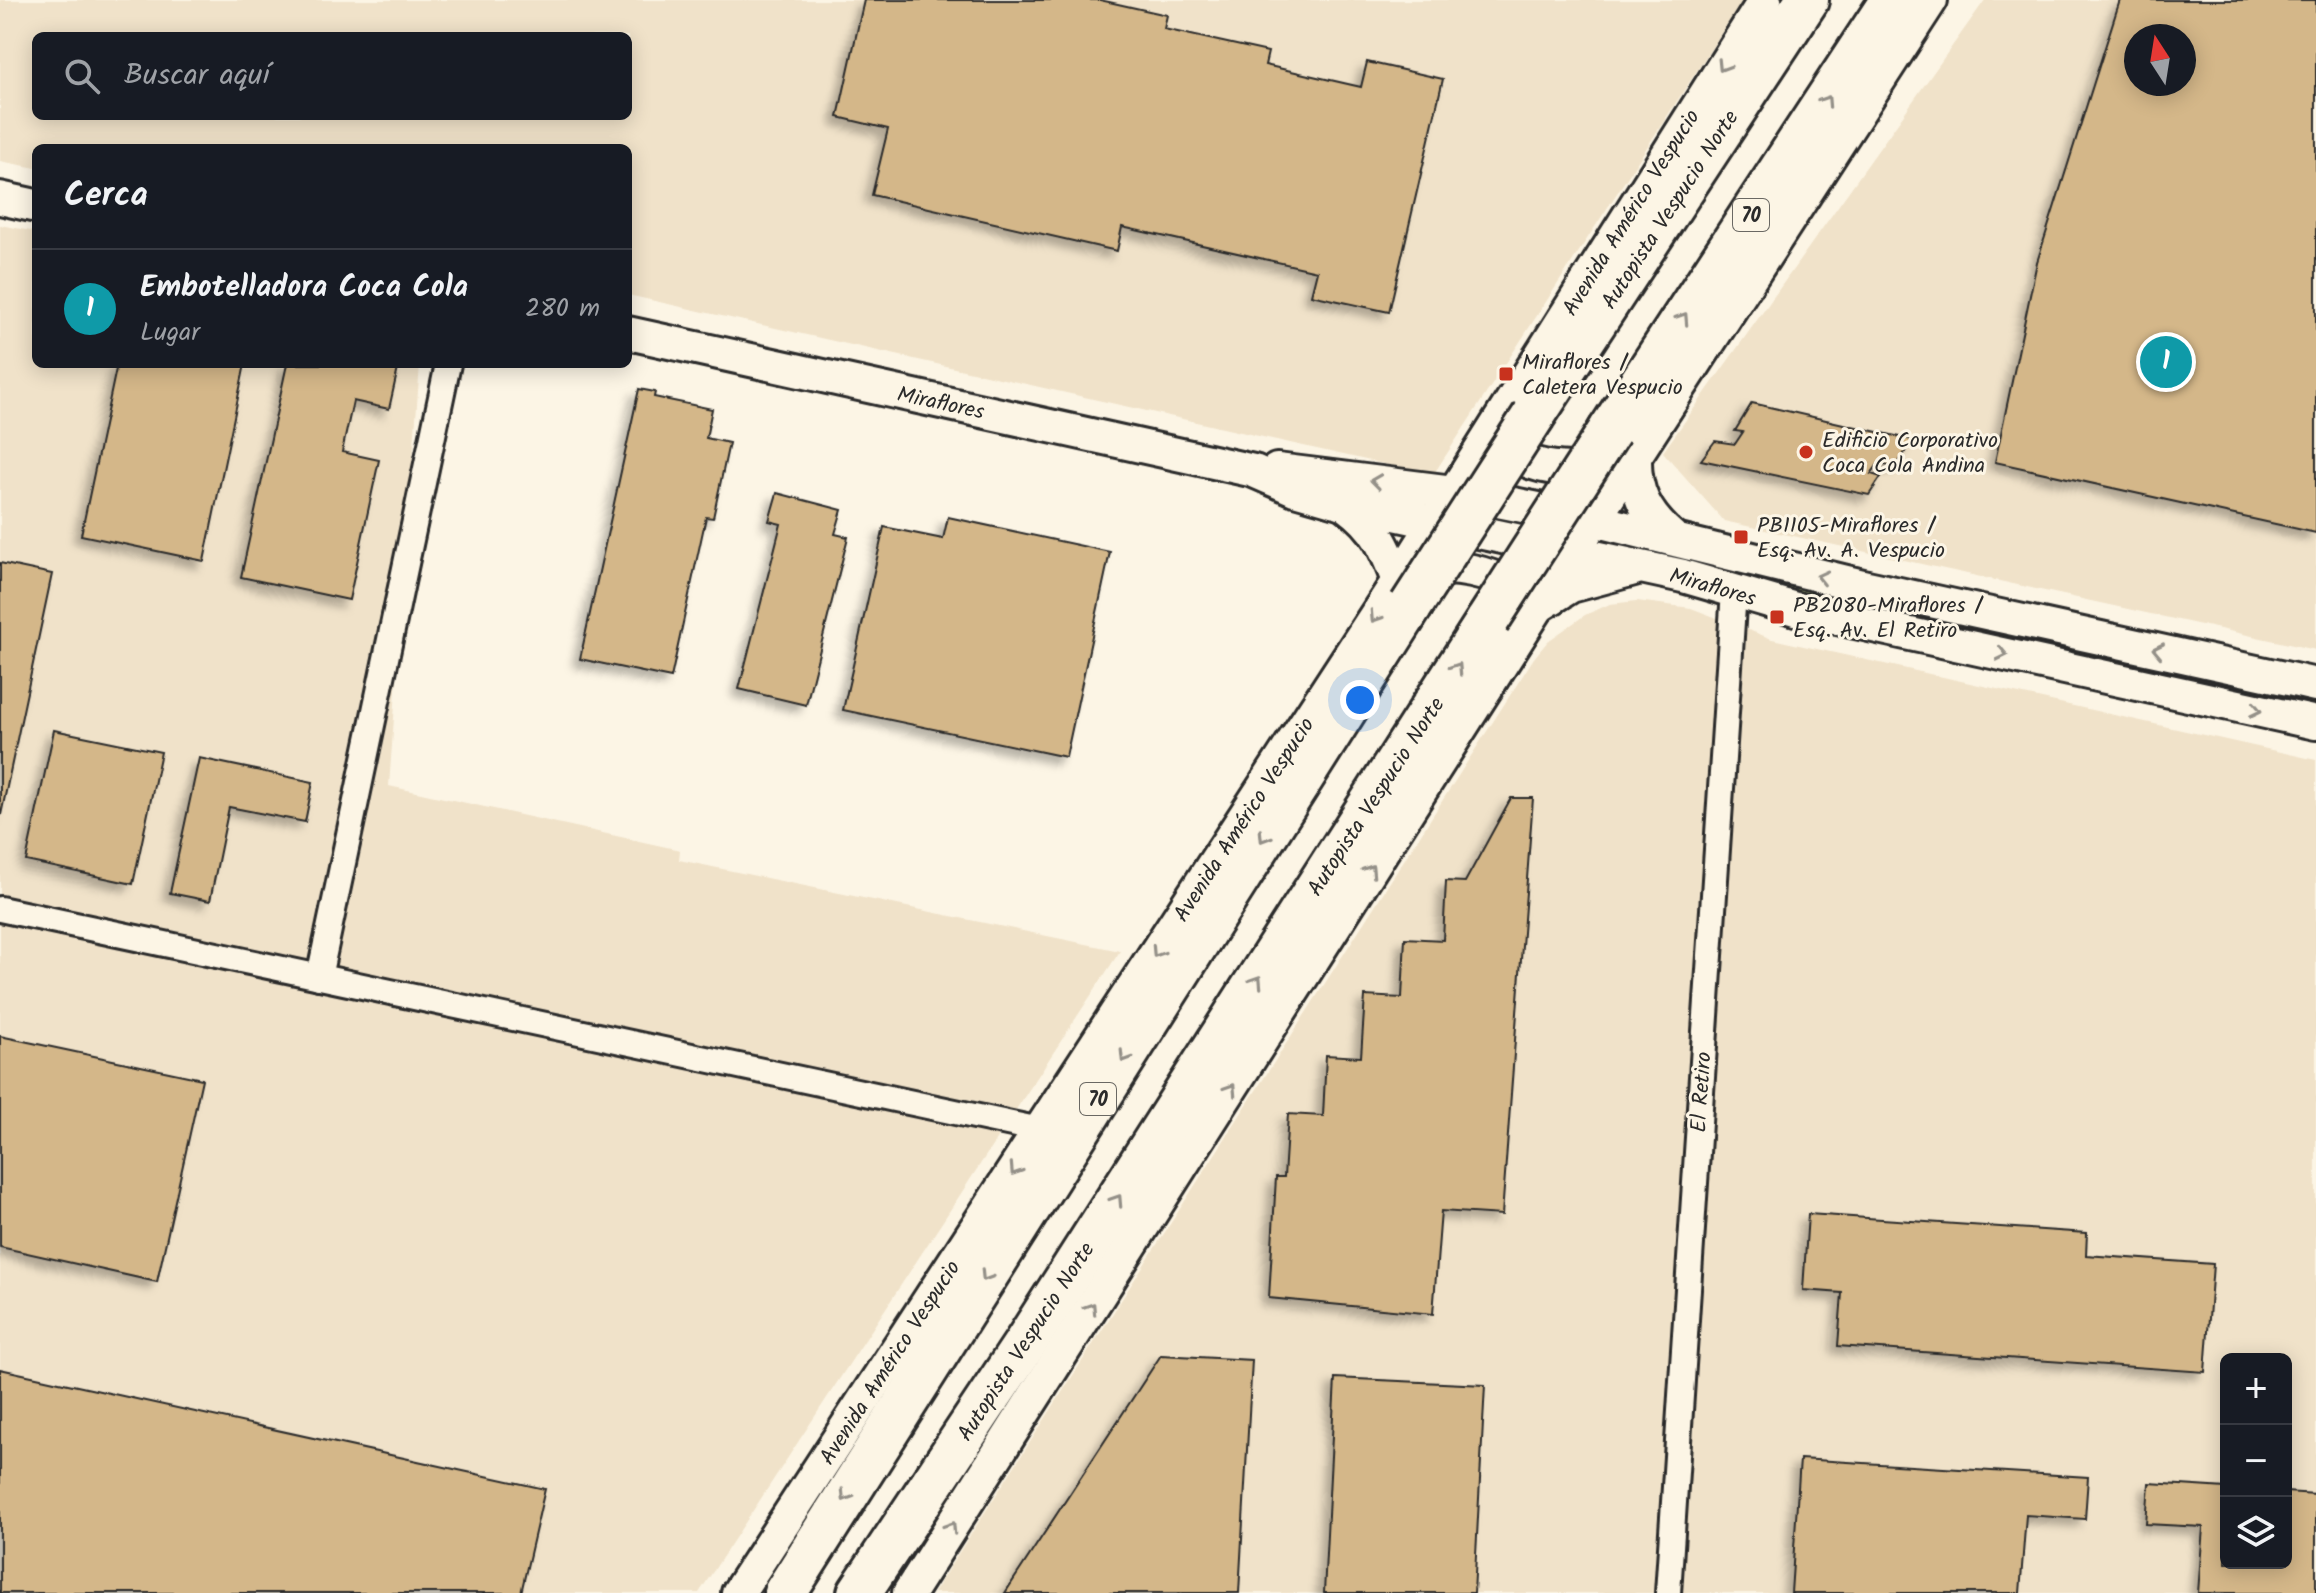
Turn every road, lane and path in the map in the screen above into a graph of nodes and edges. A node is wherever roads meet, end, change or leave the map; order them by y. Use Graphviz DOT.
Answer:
graph roads {
  1 [pos="1765,0"];
  2 [pos="1807,0"];
  3 [pos="1892,0"];
  4 [pos="1931,0"];
  5 [pos="0,198"];
  6 [pos="32,205"];
  7 [pos="632,334"];
  8 [pos="447,368"];
  9 [pos="1491,431"];
  10 [pos="1622,443"];
  11 [pos="1254,471"];
  12 [pos="1453,492"];
  13 [pos="1344,503"];
  14 [pos="1593,520"];
  15 [pos="1435,524"];
  16 [pos="1672,537"];
  17 [pos="1573,552"];
  18 [pos="1644,567"];
  19 [pos="1734,591"];
  20 [pos="1405,594"];
  21 [pos="1539,606"];
  22 [pos="2316,685"];
  23 [pos="2316,723"];
  24 [pos="0,909"];
  25 [pos="319,977"];
  26 [pos="1040,1130"];
  27 [pos="738,1593"];
  28 [pos="785,1593"];
  29 [pos="859,1593"];
  30 [pos="909,1593"];
  31 [pos="1668,1593"];
  1 -- 9 [label="main road, Avenida Américo Vespucio, one-way"];
  2 -- 20 [label="highway, Autopista Vespucio Norte / 70, bridge"];
  10 -- 3 [label="highway, Autopista Vespucio Norte / 70, one-way"];
  4 -- 10 [label="main road"];
  5 -- 6 [label="main road"];
  7 -- 11 [label="main road, Miraflores"];
  8 -- 25 [label="street"];
  9 -- 10 [label="main road"];
  9 -- 12 [label="main road, Avenida Américo Vespucio"];
  10 -- 14 [label="main road"];
  10 -- 16 [label="main road"];
  29 -- 10 [label="highway, Autopista Vespucio Norte / 70, one-way, bridge"];
  12 -- 11 [label="main road, Miraflores, one-way"];
  11 -- 13 [label="main road, Miraflores"];
  12 -- 14 [label="main road, Miraflores"];
  12 -- 15 [label="main road, Avenida Américo Vespucio"];
  13 -- 15 [label="main road, Miraflores"];
  13 -- 20 [label="main road"];
  14 -- 16 [label="main road, Miraflores"];
  14 -- 17 [label="main road"];
  15 -- 17 [label="main road, Miraflores"];
  15 -- 20 [label="main road, Avenida Américo Vespucio"];
  22 -- 16 [label="main road, Miraflores, one-way"];
  17 -- 18 [label="main road, Miraflores"];
  17 -- 21 [label="main road"];
  18 -- 19 [label="main road, Miraflores"];
  18 -- 21 [label="main road"];
  19 -- 23 [label="main road, Miraflores, one-way"];
  19 -- 31 [label="street, El Retiro"];
  20 -- 21 [label="main road"];
  20 -- 26 [label="main road, Avenida Américo Vespucio, one-way"];
  20 -- 28 [label="highway, Autopista Vespucio Norte / 70, one-way"];
  30 -- 21 [label="main road, one-way"];
  24 -- 25 [label="street"];
  25 -- 26 [label="street"];
  26 -- 27 [label="main road, Avenida Américo Vespucio, one-way"];
}
